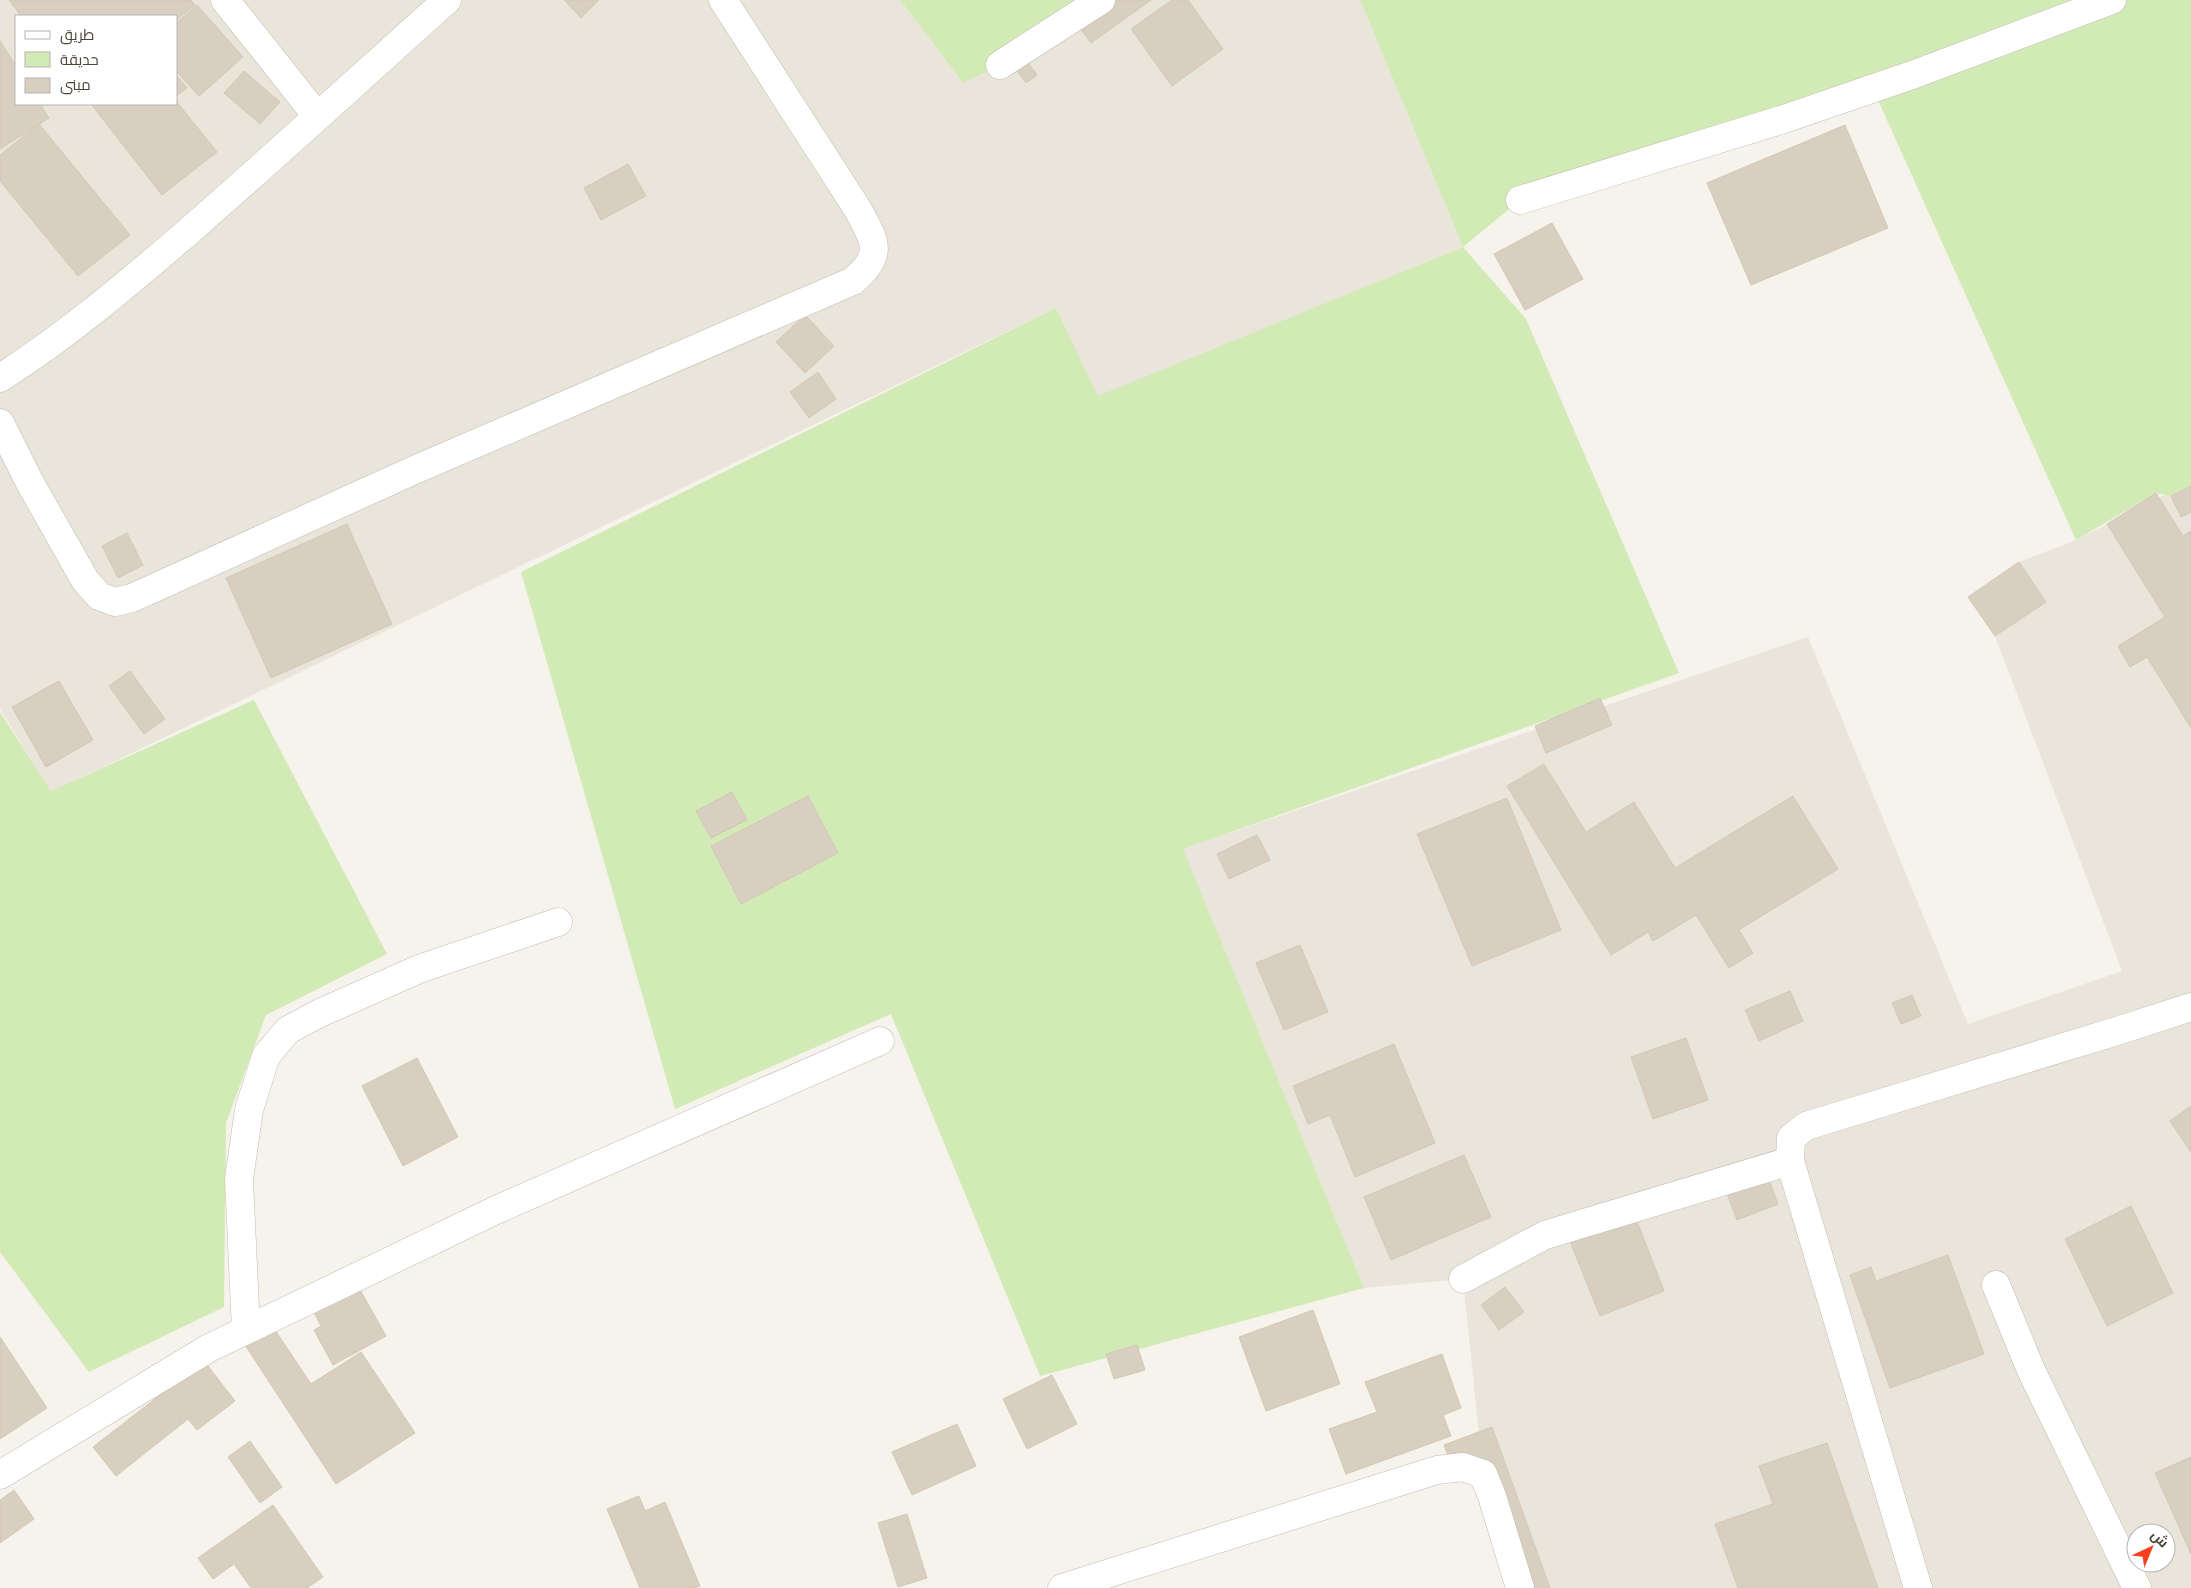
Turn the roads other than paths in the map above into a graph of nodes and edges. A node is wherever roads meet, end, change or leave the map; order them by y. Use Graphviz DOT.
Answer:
graph roads {
  1 [pos="225,0"];
  2 [pos="447,0"];
  3 [pos="723,0"];
  4 [pos="1101,0"];
  5 [pos="2112,0"];
  6 [pos="1000,65"];
  7 [pos="317,116"];
  8 [pos="1520,200"];
  9 [pos="0,378"];
  10 [pos="0,423"];
  11 [pos="558,922"];
  12 [pos="2191,1007"];
  13 [pos="880,1041"];
  14 [pos="1790,1160"];
  15 [pos="1463,1279"];
  16 [pos="1996,1285"];
  17 [pos="246,1330"];
  18 [pos="0,1475"];
  19 [pos="1062,1588"];
  20 [pos="1520,1588"];
  21 [pos="1918,1588"];
  22 [pos="2137,1588"];
  1 -- 7 [label="street"];
  2 -- 7 [label="street"];
  3 -- 10 [label="street"];
  4 -- 6 [label="street"];
  5 -- 8 [label="street"];
  7 -- 9 [label="street"];
  11 -- 17 [label="street"];
  12 -- 14 [label="street"];
  13 -- 17 [label="street"];
  14 -- 15 [label="street"];
  14 -- 21 [label="street"];
  16 -- 22 [label="street"];
  17 -- 18 [label="street"];
  19 -- 20 [label="street"];
}
